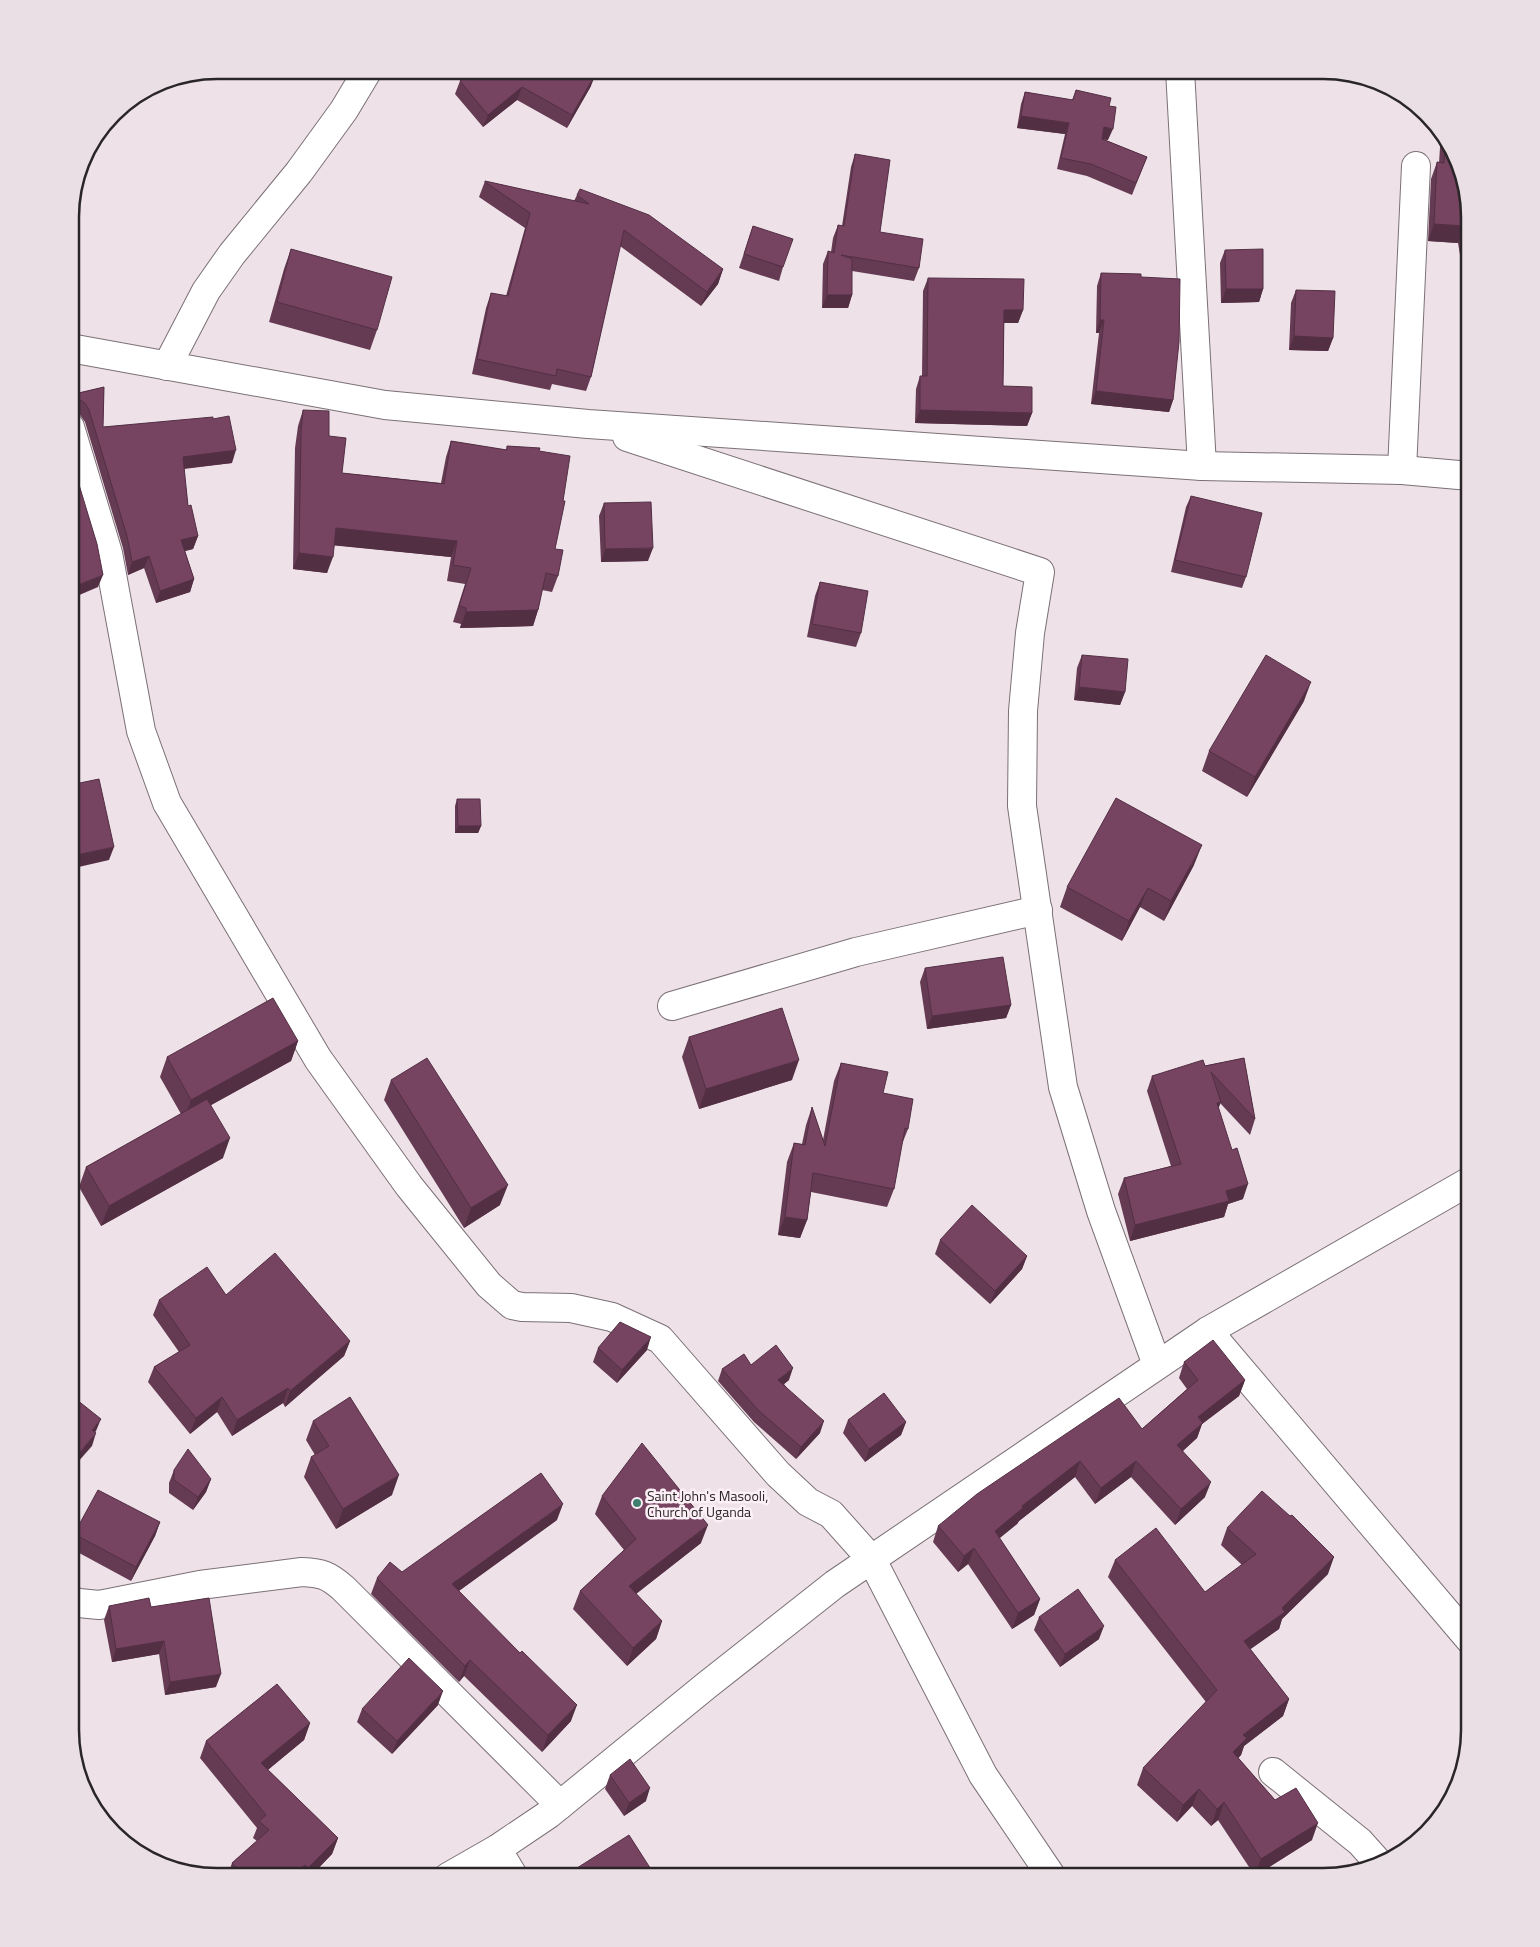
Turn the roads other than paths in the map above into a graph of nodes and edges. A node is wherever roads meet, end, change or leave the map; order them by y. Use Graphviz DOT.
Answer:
graph roads {
  1 [pos="363,79"];
  2 [pos="1180,79"];
  3 [pos="1416,166"];
  4 [pos="79,350"];
  5 [pos="167,366"];
  6 [pos="588,424"];
  7 [pos="79,457"];
  8 [pos="1202,466"];
  9 [pos="1402,470"];
  10 [pos="1461,475"];
  11 [pos="1038,910"];
  12 [pos="672,1006"];
  13 [pos="1461,1186"];
  14 [pos="1208,1331"];
  15 [pos="1157,1365"];
  16 [pos="872,1560"];
  17 [pos="79,1604"];
  18 [pos="1461,1629"];
  19 [pos="1273,1772"];
  20 [pos="560,1805"];
  21 [pos="497,1849"];
  22 [pos="1375,1858"];
  23 [pos="464,1868"];
  24 [pos="509,1868"];
  25 [pos="1046,1868"];
  1 -- 5 [label="street"];
  2 -- 8 [label="street"];
  3 -- 9 [label="street"];
  4 -- 5 [label="street"];
  5 -- 6 [label="street"];
  6 -- 8 [label="street"];
  6 -- 11 [label="street"];
  7 -- 16 [label="street"];
  8 -- 9 [label="street"];
  9 -- 10 [label="street"];
  11 -- 12 [label="street"];
  11 -- 15 [label="street"];
  13 -- 14 [label="street"];
  14 -- 15 [label="street"];
  14 -- 18 [label="street"];
  15 -- 16 [label="street"];
  16 -- 20 [label="street"];
  16 -- 25 [label="street"];
  17 -- 20 [label="street"];
  19 -- 22 [label="street"];
  20 -- 21 [label="street"];
  21 -- 23 [label="street"];
  21 -- 24 [label="street"];
}
